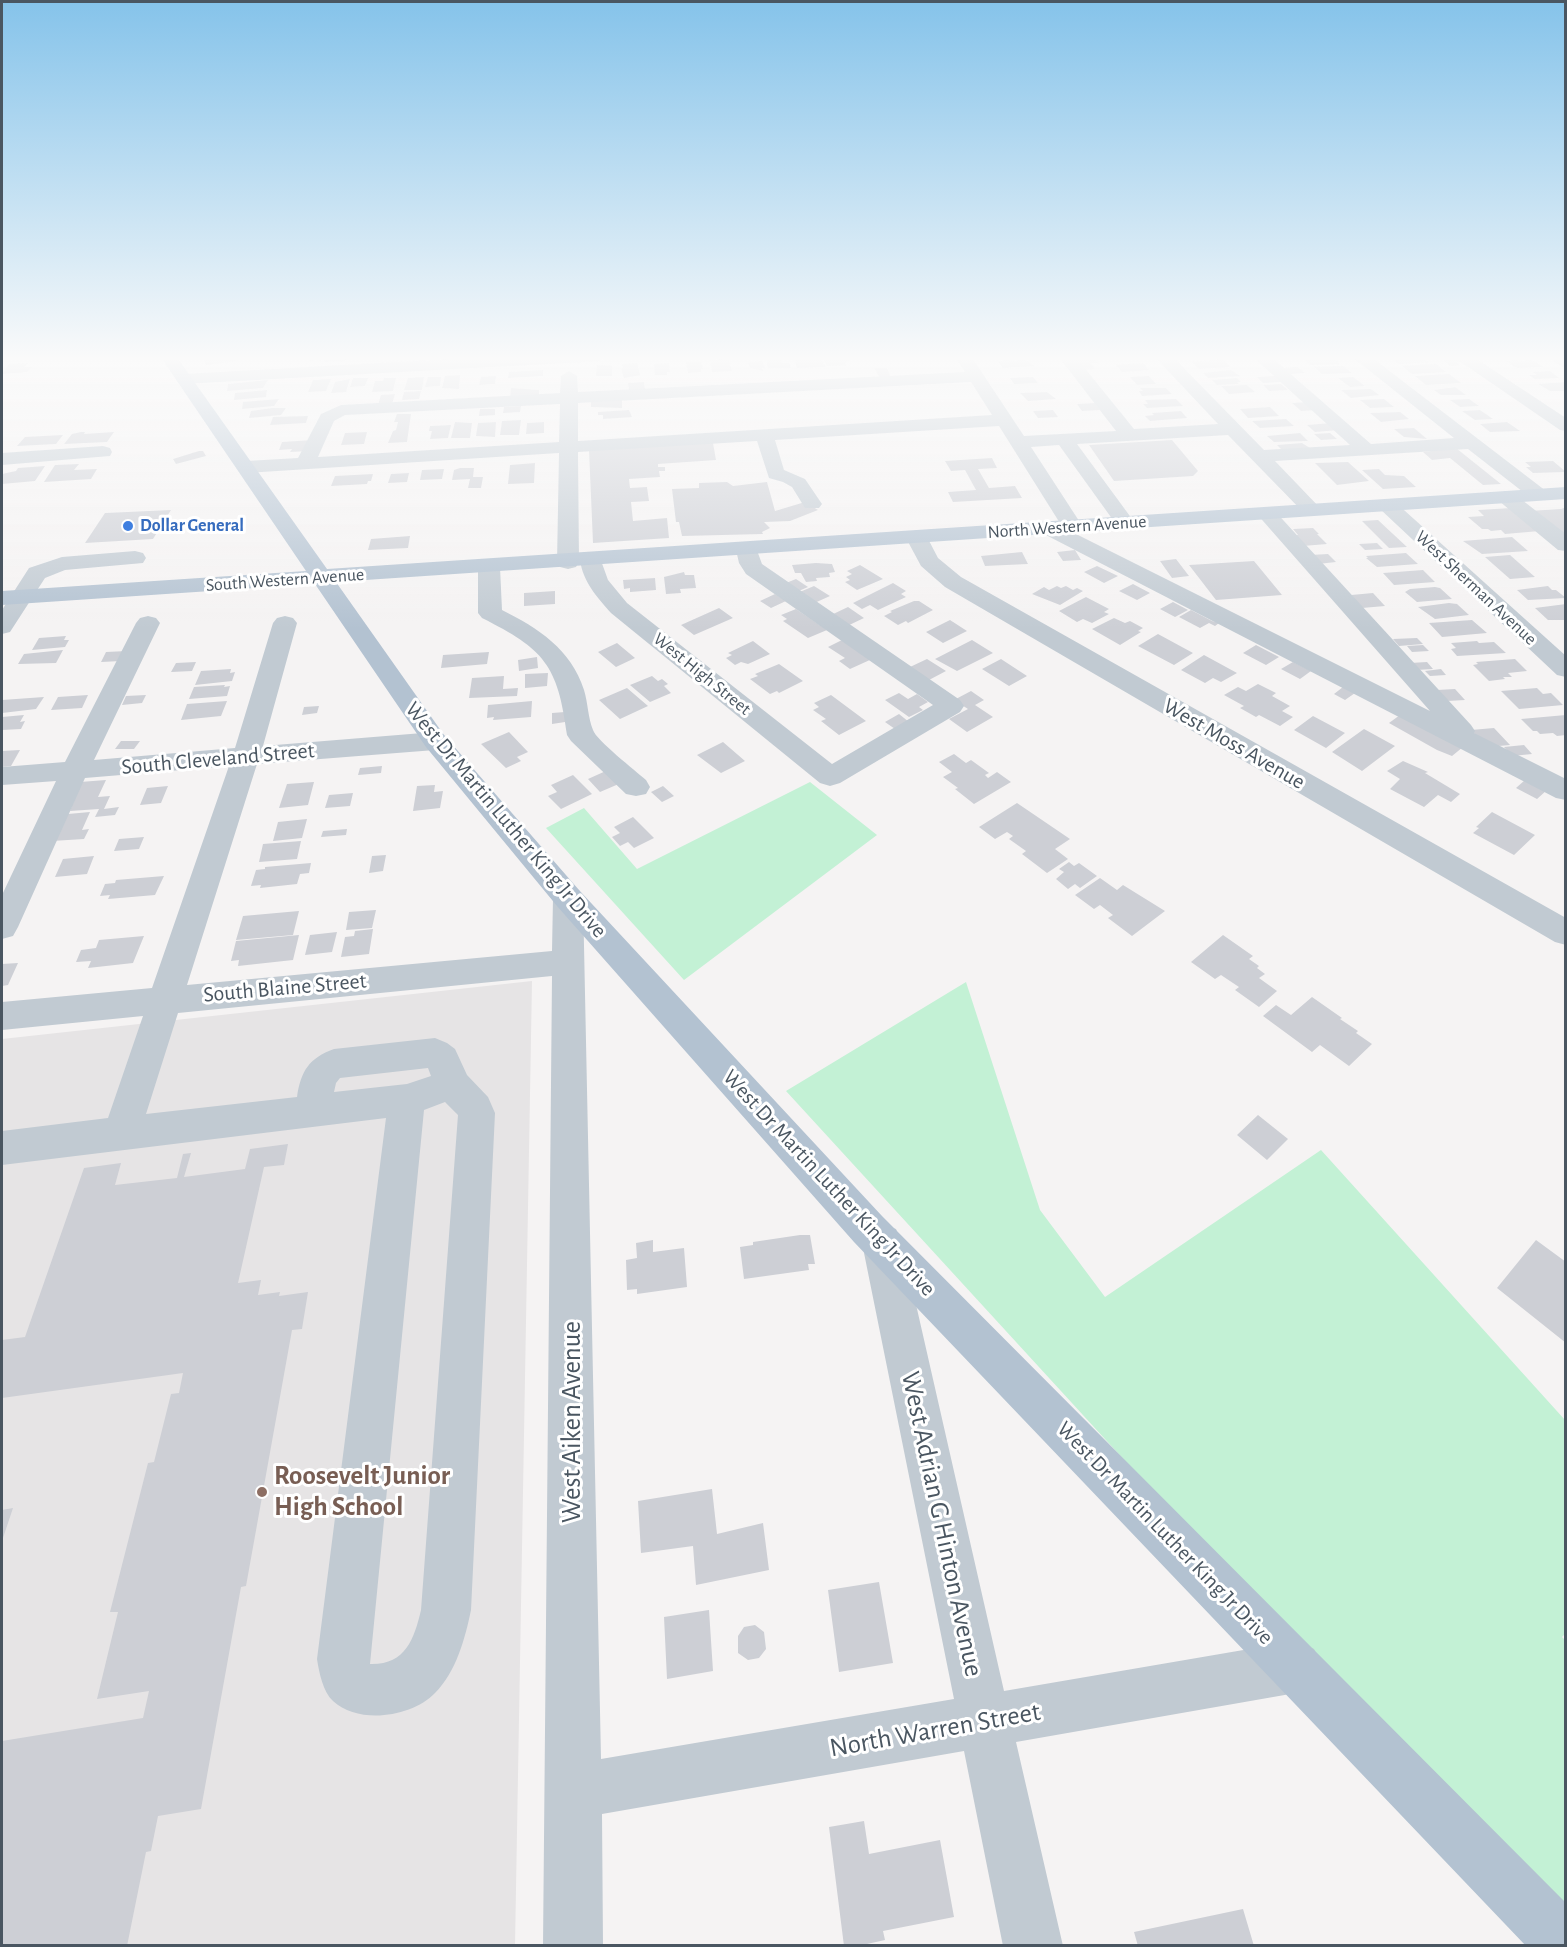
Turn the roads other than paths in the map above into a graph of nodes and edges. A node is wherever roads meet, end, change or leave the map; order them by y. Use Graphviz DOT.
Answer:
graph roads {
  1 [pos="569,446"];
  2 [pos="232,447"];
  3 [pos="313,447"];
  4 [pos="556,447"];
  5 [pos="768,447"];
  6 [pos="1021,447"];
  7 [pos="1069,447"];
  8 [pos="1250,447"];
  9 [pos="1363,447"];
  10 [pos="1414,447"];
  11 [pos="1477,447"];
  12 [pos="1367,450"];
  13 [pos="103,452"];
  14 [pos="1259,456"];
  15 [pos="2,459"];
  16 [pos="305,463"];
  17 [pos="246,467"];
  18 [pos="1566,493"];
  19 [pos="1539,495"];
  20 [pos="1506,497"];
  21 [pos="812,504"];
  22 [pos="1387,505"];
  23 [pos="1312,510"];
  24 [pos="1266,513"];
  25 [pos="1125,523"];
  26 [pos="1073,527"];
  27 [pos="1048,529"];
  28 [pos="917,538"];
  29 [pos="1566,545"];
  30 [pos="747,550"];
  31 [pos="135,558"];
  32 [pos="579,561"];
  33 [pos="489,567"];
  34 [pos="322,578"];
  35 [pos="11,598"];
  36 [pos="148,623"];
  37 [pos="285,623"];
  38 [pos="2,627"];
  39 [pos="1566,670"];
  40 [pos="435,741"];
  41 [pos="1476,746"];
  42 [pos="246,757"];
  43 [pos="75,770"];
  44 [pos="2,776"];
  45 [pos="636,787"];
  46 [pos="1566,791"];
  47 [pos="568,898"];
  48 [pos="2,927"];
  49 [pos="1566,933"];
  50 [pos="568,962"];
  51 [pos="165,999"];
  52 [pos="2,1016"];
  53 [pos="452,1084"];
  54 [pos="407,1100"];
  55 [pos="313,1111"];
  56 [pos="121,1133"];
  57 [pos="2,1148"];
  58 [pos="882,1243"];
  59 [pos="1296,1667"];
  60 [pos="984,1723"];
  61 [pos="574,1791"];
  62 [pos="1566,1945"];
  63 [pos="573,1946"];
  64 [pos="1033,1946"];
  1 -- 32 [label="street"];
  2 -- 17 [label="main road, West Dr Martin Luther King Jr Drive"];
  3 -- 16 [label="street"];
  4 -- 16 [label="street"];
  5 -- 21 [label="street"];
  6 -- 26 [label="street"];
  7 -- 25 [label="street"];
  8 -- 14 [label="street"];
  9 -- 12 [label="street"];
  10 -- 12 [label="street"];
  11 -- 19 [label="street"];
  12 -- 14 [label="street"];
  13 -- 15 [label="street"];
  14 -- 23 [label="street"];
  16 -- 17 [label="street"];
  17 -- 34 [label="main road, West Dr Martin Luther King Jr Drive"];
  18 -- 19 [label="main road, North Western Avenue"];
  19 -- 20 [label="main road, North Western Avenue"];
  20 -- 22 [label="main road, North Western Avenue"];
  20 -- 29 [label="street"];
  22 -- 23 [label="main road, North Western Avenue"];
  22 -- 39 [label="street, West Sherman Avenue"];
  23 -- 24 [label="main road, North Western Avenue"];
  24 -- 25 [label="main road, North Western Avenue"];
  24 -- 41 [label="street"];
  25 -- 26 [label="main road, North Western Avenue"];
  26 -- 27 [label="main road, North Western Avenue"];
  27 -- 28 [label="main road, North Western Avenue"];
  27 -- 41 [label="street"];
  28 -- 30 [label="main road, North Western Avenue"];
  28 -- 49 [label="street, West Moss Avenue"];
  30 -- 32 [label="main road, North Western Avenue"];
  30 -- 32 [label="street, West High Street"];
  31 -- 35 [label="street"];
  32 -- 33 [label="main road, South Western Avenue"];
  33 -- 34 [label="main road, South Western Avenue"];
  33 -- 45 [label="street"];
  34 -- 35 [label="main road, South Western Avenue"];
  34 -- 40 [label="main road, West Dr Martin Luther King Jr Drive"];
  35 -- 38 [label="street"];
  36 -- 43 [label="street"];
  37 -- 42 [label="street"];
  40 -- 42 [label="street, South Cleveland Street"];
  40 -- 47 [label="main road, West Dr Martin Luther King Jr Drive"];
  41 -- 46 [label="street"];
  42 -- 43 [label="street, South Cleveland Street"];
  42 -- 51 [label="street"];
  43 -- 44 [label="street, South Cleveland Street"];
  43 -- 48 [label="street"];
  47 -- 50 [label="street, West Aiken Avenue"];
  47 -- 58 [label="main road, West Dr Martin Luther King Jr Drive"];
  50 -- 51 [label="street, South Blaine Street"];
  50 -- 61 [label="street, West Aiken Avenue"];
  51 -- 52 [label="street, South Blaine Street"];
  51 -- 56 [label="street"];
  53 -- 54 [label="street"];
  53 -- 54 [label="street"];
  53 -- 55 [label="street"];
  54 -- 55 [label="street"];
  55 -- 56 [label="street"];
  56 -- 57 [label="street"];
  58 -- 59 [label="main road, West Dr Martin Luther King Jr Drive"];
  58 -- 60 [label="street, West Adrian G Hinton Avenue"];
  59 -- 60 [label="street, North Warren Street"];
  59 -- 62 [label="main road, West Dr Martin Luther King Jr Drive"];
  60 -- 61 [label="street, North Warren Street"];
  60 -- 64 [label="street, West Adrian G Hinton Avenue"];
  61 -- 63 [label="street, West Aiken Avenue"];
}
